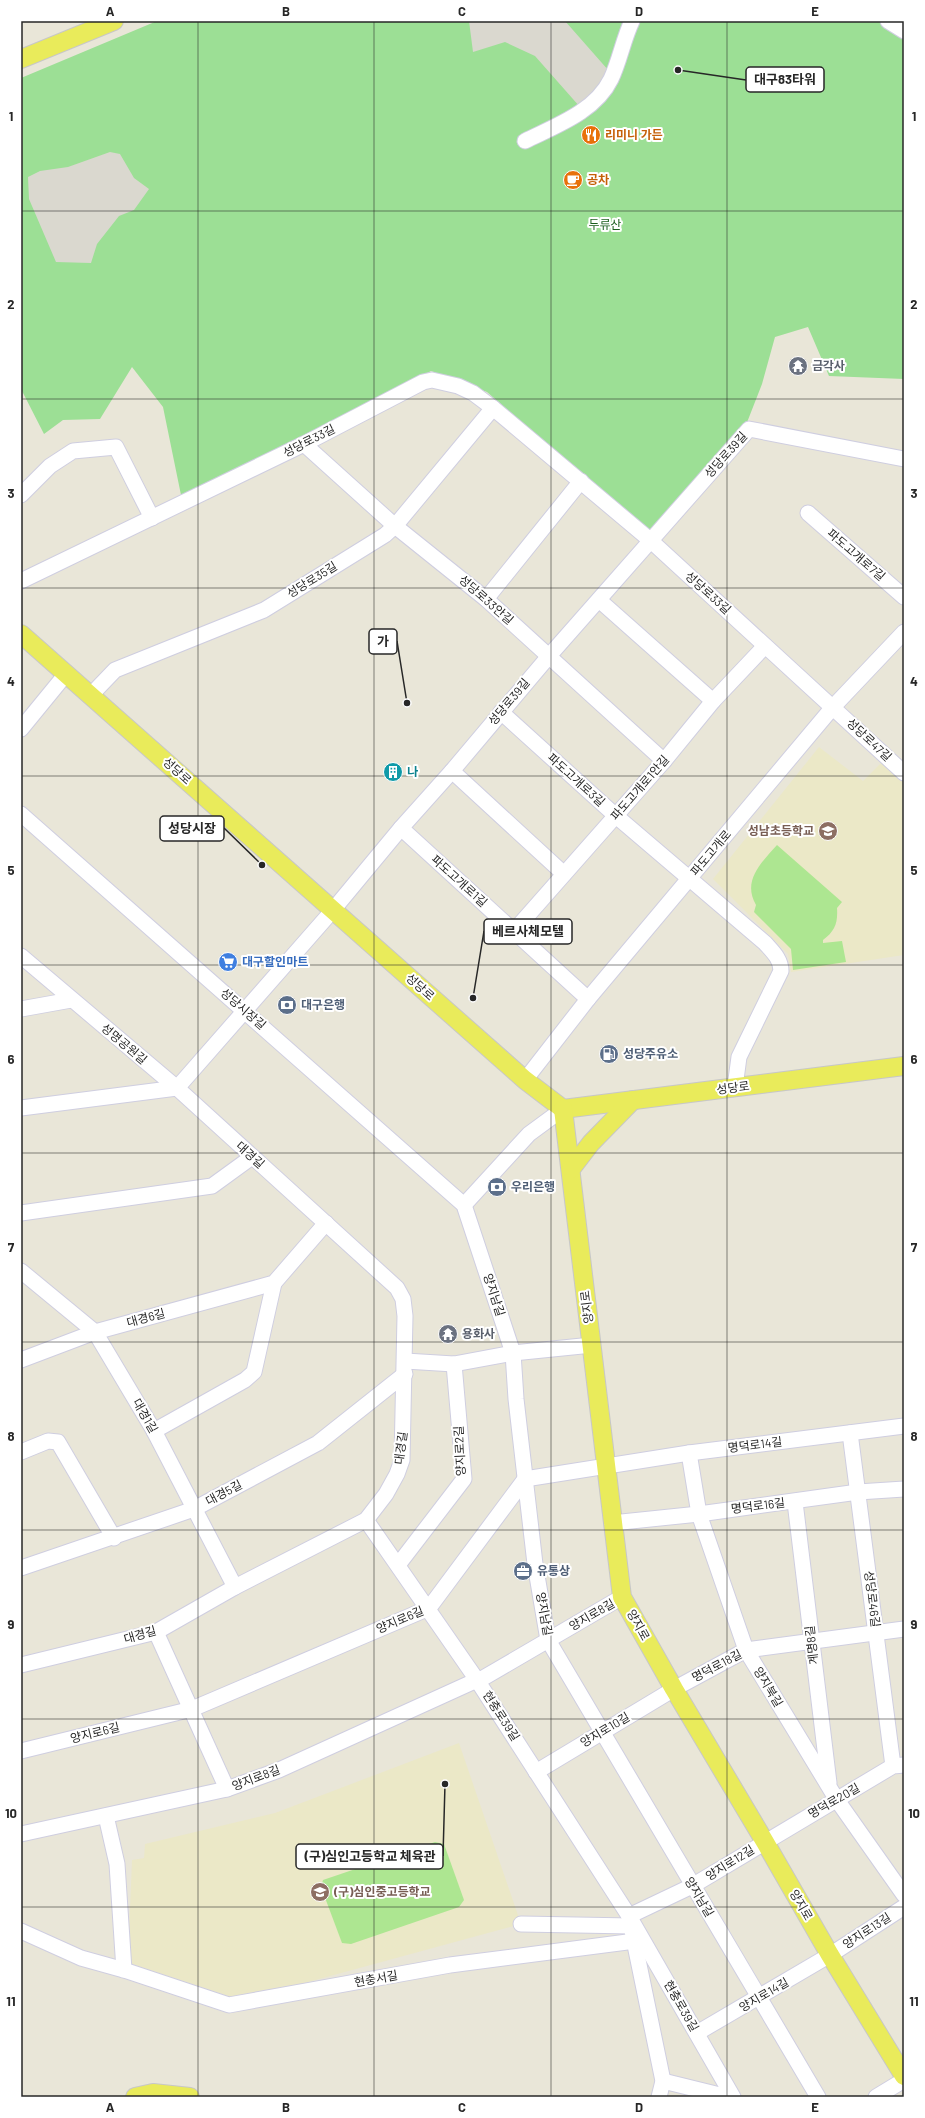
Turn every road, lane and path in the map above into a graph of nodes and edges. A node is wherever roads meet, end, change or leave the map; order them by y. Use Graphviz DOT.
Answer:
graph roads {
  1 [pos="114,21"];
  2 [pos="632,21"];
  3 [pos="888,21"];
  4 [pos="904,31"];
  5 [pos="21,59"];
  6 [pos="524,141"];
  7 [pos="493,408"];
  8 [pos="304,444"];
  9 [pos="904,459"];
  10 [pos="581,481"];
  11 [pos="21,496"];
  12 [pos="808,513"];
  13 [pos="152,518"];
  14 [pos="395,526"];
  15 [pos="650,540"];
  16 [pos="21,581"];
  17 [pos="904,597"];
  18 [pos="486,599"];
  19 [pos="599,600"];
  20 [pos="904,632"];
  21 [pos="21,634"];
  22 [pos="765,646"];
  23 [pos="548,656"];
  24 [pos="66,674"];
  25 [pos="91,695"];
  26 [pos="713,701"];
  27 [pos="833,707"];
  28 [pos="500,712"];
  29 [pos="21,729"];
  30 [pos="664,760"];
  31 [pos="452,771"];
  32 [pos="904,773"];
  33 [pos="21,814"];
  34 [pos="616,816"];
  35 [pos="401,828"];
  36 [pos="564,874"];
  37 [pos="689,879"];
  38 [pos="333,910"];
  39 [pos="514,931"];
  40 [pos="21,956"];
  41 [pos="588,999"];
  42 [pos="71,1000"];
  43 [pos="21,1009"];
  44 [pos="245,1011"];
  45 [pos="904,1066"];
  46 [pos="525,1080"];
  47 [pos="735,1087"];
  48 [pos="177,1088"];
  49 [pos="633,1100"];
  50 [pos="21,1108"];
  51 [pos="564,1109"];
  52 [pos="252,1157"];
  53 [pos="571,1169"];
  54 [pos="464,1205"];
  55 [pos="21,1213"];
  56 [pos="326,1223"];
  57 [pos="21,1271"];
  58 [pos="274,1283"];
  59 [pos="95,1332"];
  60 [pos="592,1345"];
  61 [pos="513,1353"];
  62 [pos="21,1360"];
  63 [pos="454,1364"];
  64 [pos="405,1368"];
  65 [pos="904,1426"];
  66 [pos="154,1431"];
  67 [pos="850,1433"];
  68 [pos="21,1452"];
  69 [pos="689,1453"];
  70 [pos="606,1466"];
  71 [pos="525,1479"];
  72 [pos="904,1489"];
  73 [pos="858,1492"];
  74 [pos="795,1502"];
  75 [pos="194,1509"];
  76 [pos="699,1514"];
  77 [pos="366,1520"];
  78 [pos="612,1523"];
  79 [pos="114,1538"];
  80 [pos="398,1565"];
  81 [pos="21,1568"];
  82 [pos="235,1587"];
  83 [pos="622,1597"];
  84 [pos="429,1608"];
  85 [pos="904,1629"];
  86 [pos="156,1632"];
  87 [pos="876,1632"];
  88 [pos="548,1640"];
  89 [pos="812,1641"];
  90 [pos="746,1650"];
  91 [pos="21,1665"];
  92 [pos="478,1680"];
  93 [pos="674,1689"];
  94 [pos="192,1709"];
  95 [pos="602,1732"];
  96 [pos="21,1751"];
  97 [pos="899,1766"];
  98 [pos="536,1772"];
  99 [pos="227,1789"];
  100 [pos="833,1794"];
  101 [pos="106,1816"];
  102 [pos="21,1834"];
  103 [pos="765,1842"];
  104 [pos="692,1886"];
  105 [pos="904,1895"];
  106 [pos="904,1907"];
  107 [pos="630,1921"];
  108 [pos="521,1924"];
  109 [pos="21,1931"];
  110 [pos="635,1941"];
  111 [pos="830,1956"];
  112 [pos="124,1970"];
  113 [pos="759,1998"];
  114 [pos="697,2033"];
  115 [pos="904,2076"];
  116 [pos="904,2080"];
  117 [pos="663,2081"];
  118 [pos="135,2097"];
  119 [pos="182,2097"];
  120 [pos="659,2097"];
  121 [pos="728,2097"];
  122 [pos="733,2097"];
  123 [pos="818,2097"];
  124 [pos="876,2097"];
  1 -- 5 [label="main road"];
  2 -- 6 [label="street"];
  3 -- 4 [label="street"];
  7 -- 8 [label="street, 성당로33길"];
  7 -- 10 [label="street, 성당로33길"];
  7 -- 14 [label="street, 성당로35길"];
  8 -- 13 [label="street, 성당로33길"];
  8 -- 14 [label="street, 성당로33안길"];
  9 -- 15 [label="street, 성당로39길"];
  10 -- 15 [label="street, 성당로33길"];
  10 -- 18 [label="street"];
  11 -- 13 [label="street"];
  12 -- 17 [label="street, 파도고개로7길"];
  13 -- 16 [label="street, 성당로33길"];
  14 -- 18 [label="street, 성당로33안길"];
  14 -- 25 [label="street, 성당로35길"];
  15 -- 19 [label="street, 성당로39길"];
  15 -- 22 [label="street, 성당로33길"];
  18 -- 23 [label="street, 성당로33안길"];
  19 -- 23 [label="street, 성당로39길"];
  19 -- 26 [label="street"];
  20 -- 27 [label="street, 파도고개로"];
  21 -- 24 [label="main road, 성당로"];
  22 -- 26 [label="street, 파도고개로1안길"];
  22 -- 27 [label="street, 성당로33길"];
  23 -- 28 [label="street, 성당로39길"];
  23 -- 30 [label="street, 성당로33안길"];
  24 -- 25 [label="main road, 성당로"];
  24 -- 29 [label="street"];
  25 -- 38 [label="main road, 성당로"];
  26 -- 30 [label="street, 파도고개로1안길"];
  27 -- 32 [label="street, 성당로47길"];
  27 -- 37 [label="street, 파도고개로"];
  28 -- 31 [label="street, 성당로39길"];
  28 -- 34 [label="street, 파도고개로3길"];
  30 -- 34 [label="street, 파도고개로1안길"];
  31 -- 35 [label="street, 성당로39길"];
  31 -- 36 [label="street"];
  33 -- 44 [label="street, 성당시장길"];
  34 -- 36 [label="street, 파도고개로1안길"];
  34 -- 37 [label="street, 파도고개로3길"];
  35 -- 38 [label="street, 성당로39길"];
  35 -- 39 [label="street, 파도고개로1길"];
  36 -- 39 [label="street, 파도고개로1안길"];
  37 -- 41 [label="street, 파도고개로"];
  37 -- 47 [label="street, 파도고개로3길"];
  38 -- 44 [label="street"];
  38 -- 46 [label="main road, 성당로"];
  39 -- 41 [label="street, 파도고개로1길"];
  40 -- 42 [label="street, 성명공원길"];
  41 -- 46 [label="street, 파도고개로"];
  42 -- 43 [label="street"];
  42 -- 48 [label="street, 성명공원길"];
  44 -- 48 [label="street"];
  44 -- 54 [label="street, 성당시장길"];
  45 -- 47 [label="main road, 성당로"];
  46 -- 51 [label="main road, 성당로"];
  47 -- 49 [label="main road, 성당로"];
  48 -- 50 [label="street"];
  48 -- 52 [label="street, 대경길"];
  49 -- 51 [label="main road, 성당로"];
  49 -- 53 [label="main road"];
  51 -- 53 [label="main road, 양지로"];
  51 -- 54 [label="street"];
  52 -- 55 [label="street"];
  52 -- 56 [label="street, 대경길"];
  53 -- 60 [label="main road, 양지로"];
  54 -- 61 [label="street, 양지남길"];
  56 -- 58 [label="street"];
  56 -- 64 [label="street, 대경길"];
  57 -- 59 [label="street, 대경1길"];
  58 -- 59 [label="street, 대경6길"];
  58 -- 66 [label="street"];
  59 -- 62 [label="street, 대경6길"];
  59 -- 66 [label="street, 대경1길"];
  60 -- 61 [label="street"];
  60 -- 70 [label="main road, 양지로"];
  61 -- 63 [label="street"];
  61 -- 71 [label="street, 양지남길"];
  63 -- 64 [label="street"];
  63 -- 80 [label="street, 양지로2길"];
  64 -- 75 [label="street, 대경5길"];
  64 -- 77 [label="street, 대경길"];
  65 -- 67 [label="street, 명덕로14길"];
  66 -- 75 [label="street, 대경1길"];
  67 -- 69 [label="street, 명덕로14길"];
  67 -- 73 [label="street, 성당로46길"];
  68 -- 79 [label="street"];
  69 -- 70 [label="street, 명덕로14길"];
  69 -- 76 [label="street, 양지북길"];
  70 -- 71 [label="street"];
  70 -- 78 [label="main road, 양지로"];
  71 -- 84 [label="street, 양지로6길"];
  71 -- 88 [label="street, 양지남길"];
  72 -- 73 [label="street, 명덕로16길"];
  73 -- 74 [label="street, 명덕로16길"];
  73 -- 87 [label="street, 성당로46길"];
  74 -- 76 [label="street, 명덕로16길"];
  74 -- 89 [label="street, 계명8길"];
  75 -- 79 [label="street, 대경5길"];
  75 -- 82 [label="street, 대경1길"];
  76 -- 78 [label="street, 명덕로16길"];
  76 -- 90 [label="street, 양지북길"];
  77 -- 80 [label="street, 현충로39길"];
  77 -- 82 [label="street, 대경길"];
  78 -- 83 [label="main road, 양지로"];
  79 -- 81 [label="street, 대경5길"];
  80 -- 84 [label="street, 현충로39길"];
  82 -- 86 [label="street, 대경길"];
  83 -- 88 [label="street, 양지로8길"];
  83 -- 93 [label="main road, 양지로"];
  84 -- 92 [label="street, 현충로39길"];
  84 -- 94 [label="street, 양지로6길"];
  85 -- 87 [label="street, 명덕로18길"];
  86 -- 91 [label="street, 대경길"];
  86 -- 94 [label="street"];
  87 -- 89 [label="street, 명덕로18길"];
  87 -- 97 [label="street, 성당로46길"];
  88 -- 92 [label="street, 양지로8길"];
  88 -- 95 [label="street, 양지남길"];
  89 -- 90 [label="street, 명덕로18길"];
  89 -- 100 [label="street, 계명8길"];
  90 -- 93 [label="street, 명덕로18길"];
  90 -- 100 [label="street, 양지북길"];
  92 -- 98 [label="street, 현충로39길"];
  92 -- 99 [label="street, 양지로8길"];
  93 -- 95 [label="street, 양지로10길"];
  93 -- 103 [label="main road, 양지로"];
  94 -- 96 [label="street, 양지로6길"];
  94 -- 99 [label="street"];
  95 -- 98 [label="street, 양지로10길"];
  95 -- 104 [label="street, 양지남길"];
  97 -- 100 [label="street, 명덕로20길"];
  98 -- 107 [label="street, 현충로39길"];
  99 -- 101 [label="street, 양지로8길"];
  100 -- 103 [label="street, 명덕로20길"];
  100 -- 105 [label="street, 양지북길"];
  101 -- 102 [label="street, 양지로8길"];
  101 -- 112 [label="street"];
  103 -- 104 [label="street, 양지로12길"];
  103 -- 111 [label="main road, 양지로"];
  104 -- 107 [label="street, 양지로12길"];
  104 -- 113 [label="street, 양지남길"];
  106 -- 111 [label="street, 양지로13길"];
  107 -- 108 [label="street"];
  107 -- 110 [label="street, 현충로39길"];
  107 -- 114 [label="street, 현충로39길"];
  109 -- 112 [label="street, 현충서길"];
  110 -- 112 [label="street, 현충서길"];
  110 -- 117 [label="street, 현충로39길"];
  111 -- 113 [label="street, 양지로14길"];
  111 -- 115 [label="main road, 양지로"];
  113 -- 114 [label="street, 양지로14길"];
  113 -- 123 [label="street, 양지남길"];
  114 -- 122 [label="street, 현충로39길"];
  116 -- 124 [label="street"];
  117 -- 120 [label="street, 현충로39길"];
  117 -- 121 [label="street"];
  118 -- 119 [label="main road"];
}
